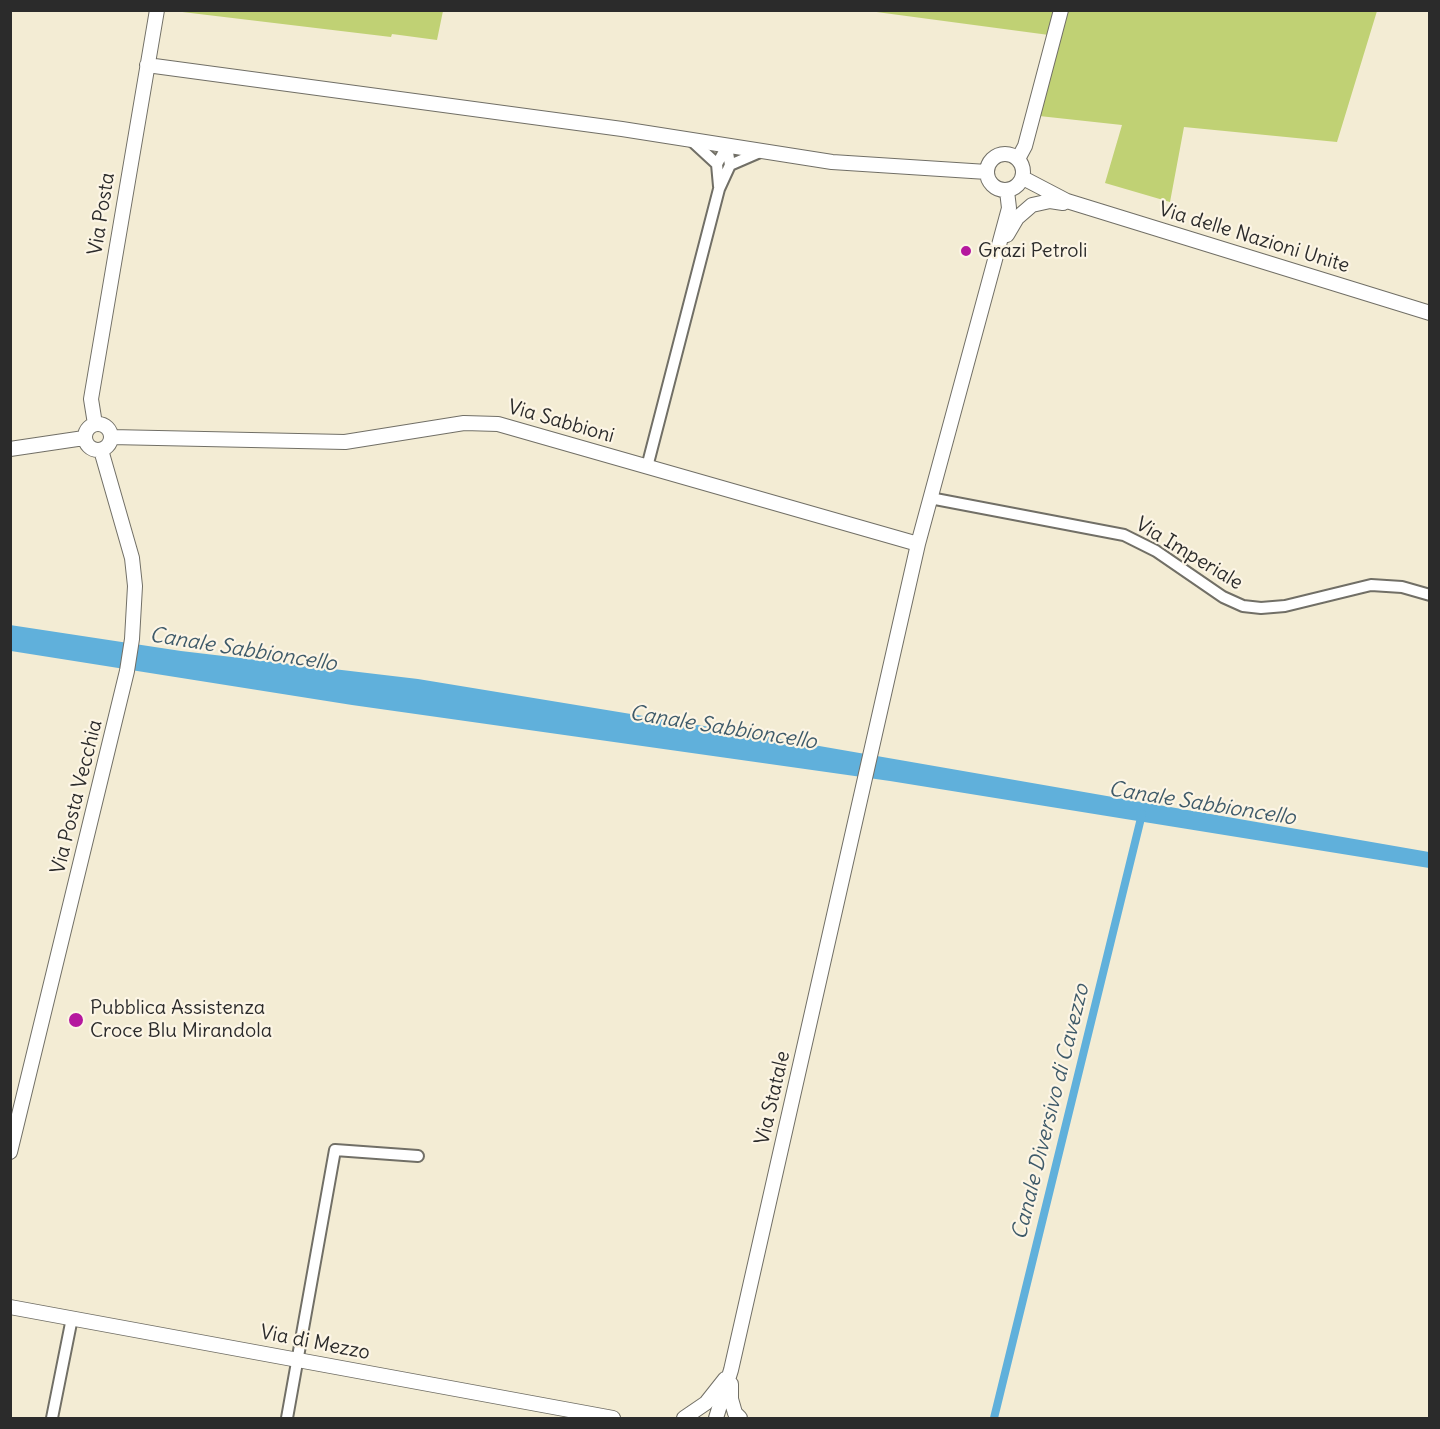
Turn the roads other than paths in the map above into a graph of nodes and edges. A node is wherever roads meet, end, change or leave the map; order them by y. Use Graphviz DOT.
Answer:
graph roads {
  1 [pos="157,10"];
  2 [pos="1060,10"];
  3 [pos="147,65"];
  4 [pos="691,140"];
  5 [pos="727,146"];
  6 [pos="762,152"];
  7 [pos="1018,159"];
  8 [pos="717,164"];
  9 [pos="730,165"];
  10 [pos="987,172"];
  11 [pos="1023,178"];
  12 [pos="719,189"];
  13 [pos="1007,190"];
  14 [pos="1067,201"];
  15 [pos="995,259"];
  16 [pos="1430,313"];
  17 [pos="95,424"];
  18 [pos="111,437"];
  19 [pos="84,438"];
  20 [pos="10,449"];
  21 [pos="101,450"];
  22 [pos="647,467"];
  23 [pos="930,498"];
  24 [pos="918,544"];
  25 [pos="1430,595"];
  26 [pos="11,1147"];
  27 [pos="418,1156"];
  28 [pos="10,1307"];
  29 [pos="72,1318"];
  30 [pos="297,1359"];
  31 [pos="731,1370"];
  32 [pos="52,1419"];
  33 [pos="287,1419"];
  34 [pos="613,1419"];
  35 [pos="684,1419"];
  36 [pos="716,1419"];
  37 [pos="740,1419"];
  1 -- 3 [label="street, Via Posta"];
  2 -- 7 [label="street"];
  3 -- 4 [label="street"];
  3 -- 17 [label="street, Via Posta"];
  4 -- 5 [label="street"];
  4 -- 8 [label="street"];
  5 -- 6 [label="street"];
  5 -- 8 [label="street"];
  5 -- 9 [label="street"];
  6 -- 9 [label="street"];
  6 -- 10 [label="street"];
  7 -- 10 [label="street"];
  7 -- 11 [label="street"];
  8 -- 12 [label="street"];
  9 -- 12 [label="street"];
  10 -- 13 [label="street"];
  11 -- 13 [label="street"];
  11 -- 14 [label="street, Via delle Nazioni Unite"];
  12 -- 22 [label="street"];
  13 -- 15 [label="street"];
  14 -- 15 [label="street, Via delle Nazioni Unite"];
  14 -- 16 [label="street, Via delle Nazioni Unite"];
  15 -- 23 [label="street, Via Statale"];
  17 -- 18 [label="street"];
  17 -- 19 [label="street"];
  18 -- 21 [label="street"];
  18 -- 22 [label="street, Via Sabbioni"];
  19 -- 20 [label="street"];
  19 -- 21 [label="street"];
  21 -- 26 [label="street, Via Posta Vecchia"];
  22 -- 24 [label="street, Via Sabbioni"];
  23 -- 24 [label="street, Via Statale"];
  23 -- 25 [label="street, Via Imperiale"];
  24 -- 31 [label="street, Via Statale"];
  27 -- 30 [label="street"];
  28 -- 29 [label="street, Via di Mezzo"];
  29 -- 30 [label="street, Via di Mezzo"];
  29 -- 32 [label="street"];
  30 -- 33 [label="street"];
  30 -- 34 [label="street, Via di Mezzo"];
  31 -- 35 [label="street"];
  31 -- 36 [label="street, Via Statale"];
  31 -- 37 [label="street"];
}
